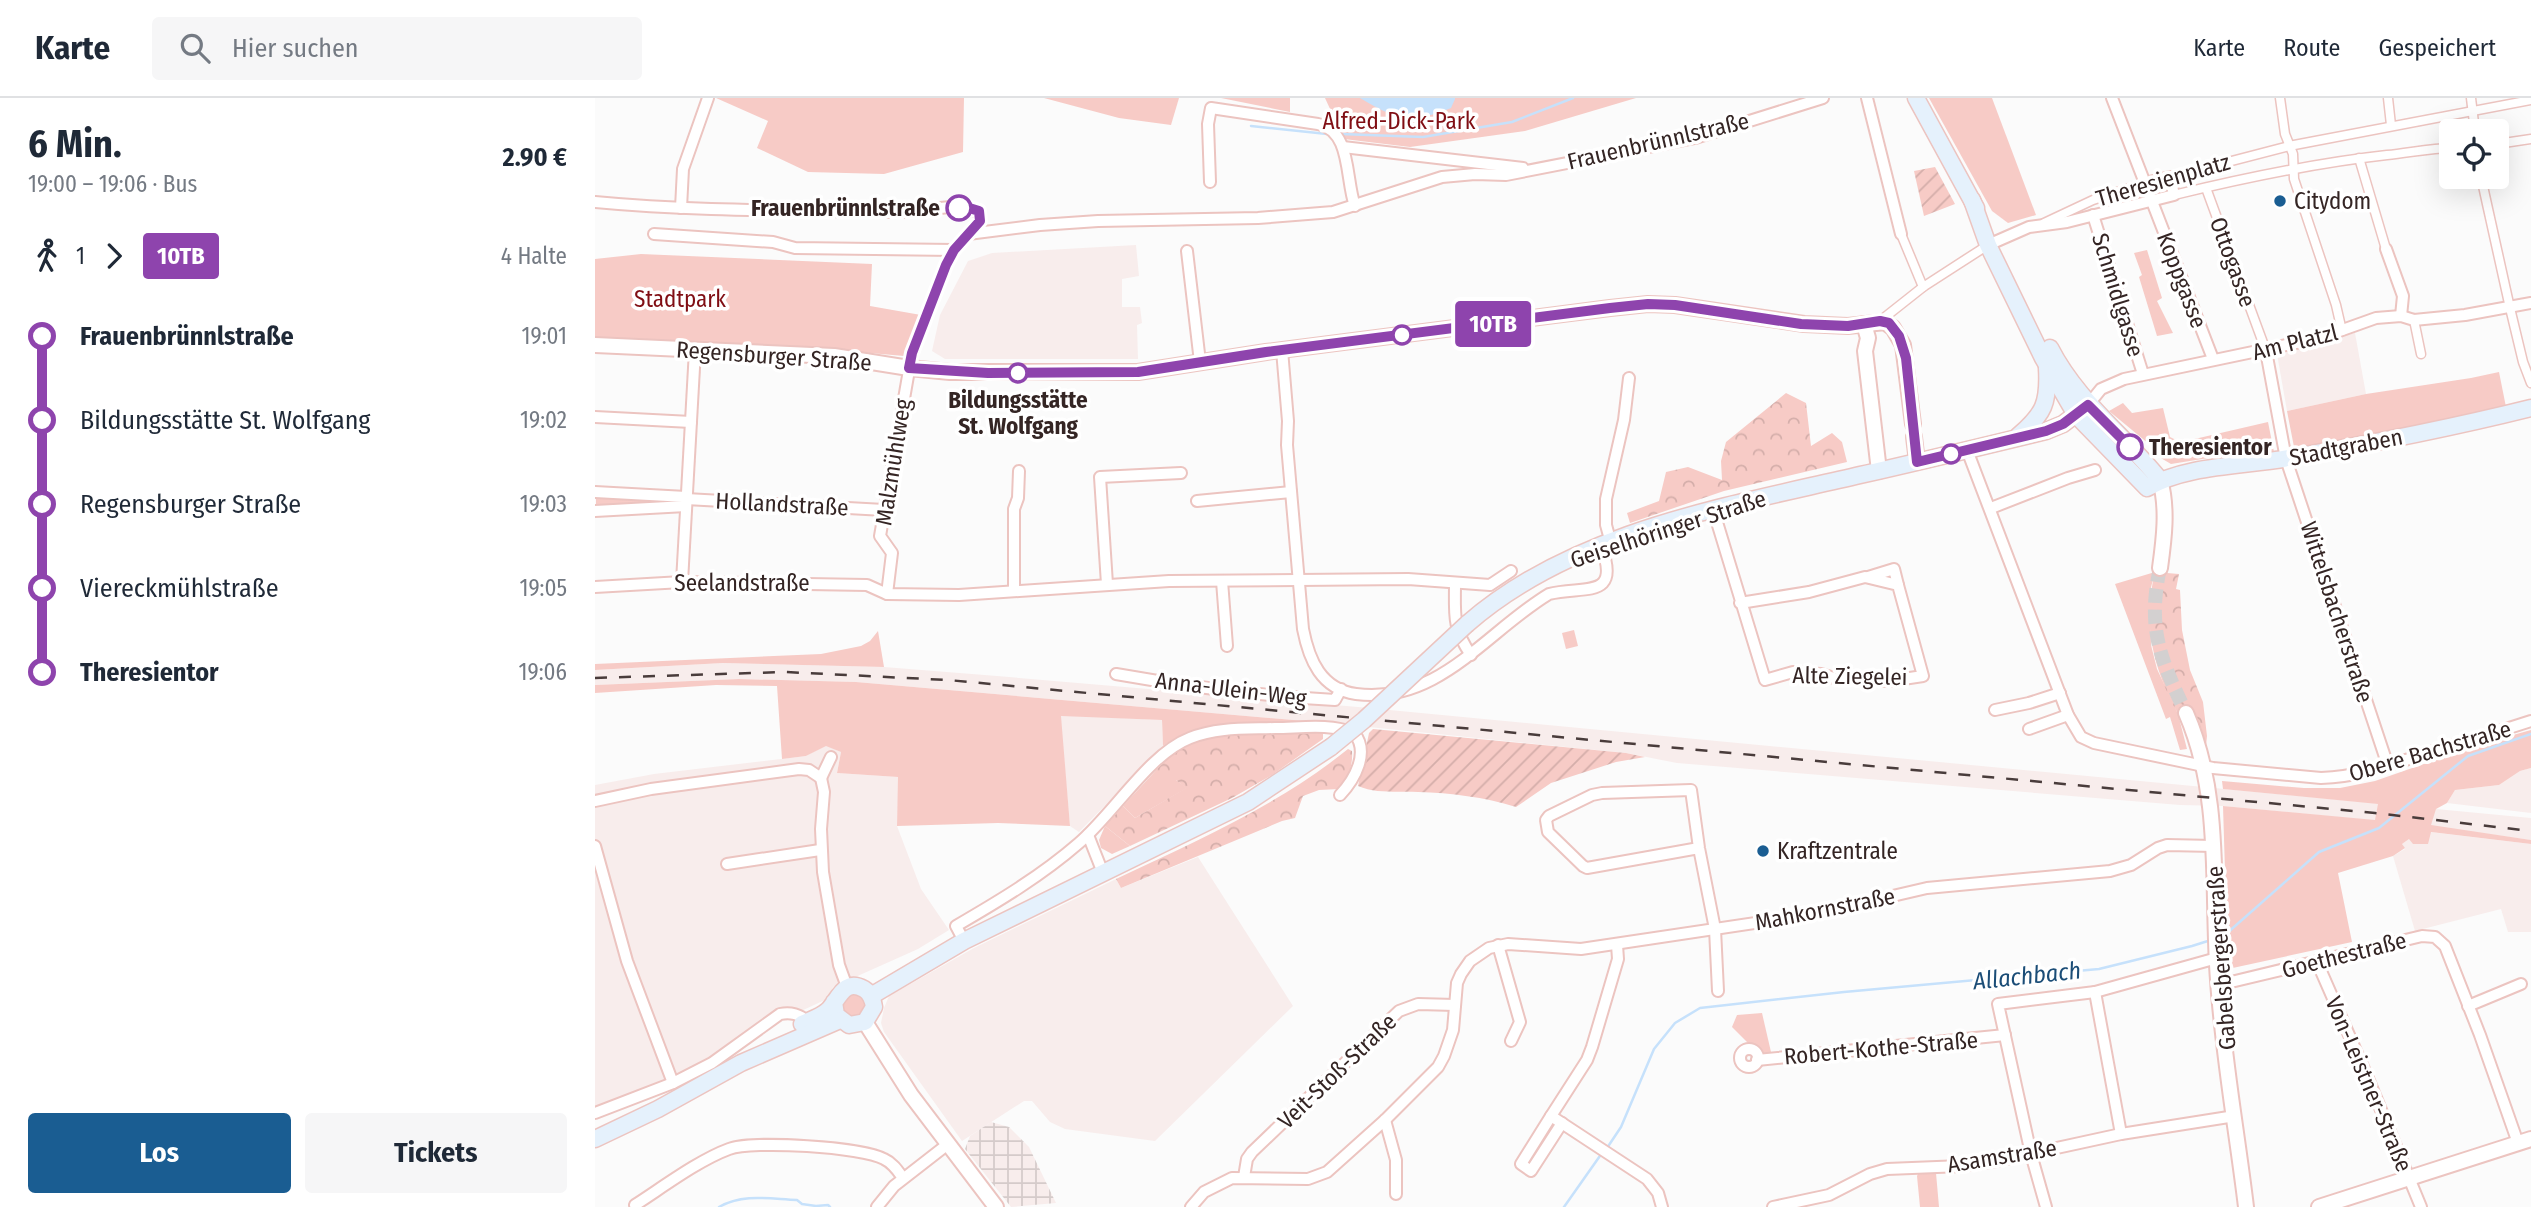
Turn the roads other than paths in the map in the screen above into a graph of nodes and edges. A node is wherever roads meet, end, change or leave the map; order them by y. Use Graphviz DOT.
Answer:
graph roads {
  1 [pos="708,98"];
  2 [pos="1823,98"];
  3 [pos="1867,98"];
  4 [pos="1916,98"];
  5 [pos="2112,98"];
  6 [pos="2280,98"];
  7 [pos="2388,98"];
  8 [pos="2470,98"];
  9 [pos="2531,100"];
  10 [pos="2472,110"];
  11 [pos="2473,119"];
  12 [pos="2391,125"];
  13 [pos="1338,137"];
  14 [pos="2531,139"];
  15 [pos="2509,142"];
  16 [pos="2289,145"];
  17 [pos="2439,148"];
  18 [pos="2359,158"];
  19 [pos="1533,169"];
  20 [pos="2294,169"];
  21 [pos="2169,177"];
  22 [pos="1210,182"];
  23 [pos="2145,183"];
  24 [pos="2206,188"];
  25 [pos="2484,189"];
  26 [pos="2174,195"];
  27 [pos="2151,201"];
  28 [pos="595,202"];
  29 [pos="1355,206"];
  30 [pos="681,208"];
  31 [pos="2093,215"];
  32 [pos="2039,225"];
  33 [pos="654,234"];
  34 [pos="968,234"];
  35 [pos="1901,234"];
  36 [pos="1992,243"];
  37 [pos="2386,249"];
  38 [pos="954,250"];
  39 [pos="1187,251"];
  40 [pos="1923,287"];
  41 [pos="2531,303"];
  42 [pos="2510,308"];
  43 [pos="2401,316"];
  44 [pos="2414,320"];
  45 [pos="1880,321"];
  46 [pos="1864,324"];
  47 [pos="2342,331"];
  48 [pos="595,345"];
  49 [pos="695,350"];
  50 [pos="1282,350"];
  51 [pos="2266,351"];
  52 [pos="2421,354"];
  53 [pos="2213,359"];
  54 [pos="1200,362"];
  55 [pos="2047,366"];
  56 [pos="909,368"];
  57 [pos="2143,374"];
  58 [pos="1629,378"];
  59 [pos="2531,383"];
  60 [pos="2531,408"];
  61 [pos="2082,410"];
  62 [pos="595,417"];
  63 [pos="691,422"];
  64 [pos="2016,438"];
  65 [pos="1967,450"];
  66 [pos="2286,459"];
  67 [pos="1917,462"];
  68 [pos="2095,470"];
  69 [pos="1019,471"];
  70 [pos="1878,471"];
  71 [pos="1181,473"];
  72 [pos="2153,484"];
  73 [pos="595,492"];
  74 [pos="1291,492"];
  75 [pos="686,500"];
  76 [pos="1197,501"];
  77 [pos="1991,508"];
  78 [pos="1713,509"];
  79 [pos="884,510"];
  80 [pos="595,511"];
  81 [pos="1606,545"];
  82 [pos="2160,568"];
  83 [pos="1511,571"];
  84 [pos="1299,580"];
  85 [pos="1222,581"];
  86 [pos="682,582"];
  87 [pos="1455,583"];
  88 [pos="1107,584"];
  89 [pos="595,587"];
  90 [pos="1014,590"];
  91 [pos="887,594"];
  92 [pos="1740,603"];
  93 [pos="1227,646"];
  94 [pos="1471,655"];
  95 [pos="1116,674"];
  96 [pos="1341,689"];
  97 [pos="2060,693"];
  98 [pos="1995,710"];
  99 [pos="2186,713"];
  100 [pos="2068,715"];
  101 [pos="2531,721"];
  102 [pos="2029,729"];
  103 [pos="831,757"];
  104 [pos="2388,766"];
  105 [pos="2204,767"];
  106 [pos="821,778"];
  107 [pos="1340,795"];
  108 [pos="595,801"];
  109 [pos="1088,835"];
  110 [pos="595,846"];
  111 [pos="2214,846"];
  112 [pos="1699,848"];
  113 [pos="820,850"];
  114 [pos="727,863"];
  115 [pos="1103,873"];
  116 [pos="1715,929"];
  117 [pos="964,941"];
  118 [pos="1498,945"];
  119 [pos="1617,945"];
  120 [pos="2217,956"];
  121 [pos="2317,962"];
  122 [pos="2218,982"];
  123 [pos="2521,984"];
  124 [pos="847,987"];
  125 [pos="1718,991"];
  126 [pos="2095,992"];
  127 [pos="871,996"];
  128 [pos="834,1002"];
  129 [pos="1455,1005"];
  130 [pos="2468,1006"];
  131 [pos="840,1020"];
  132 [pos="807,1022"];
  133 [pos="865,1022"];
  134 [pos="2005,1035"];
  135 [pos="1511,1041"];
  136 [pos="1757,1060"];
  137 [pos="741,1063"];
  138 [pos="673,1083"];
  139 [pos="595,1113"];
  140 [pos="1551,1116"];
  141 [pos="2235,1116"];
  142 [pos="1385,1119"];
  143 [pos="1562,1123"];
  144 [pos="2121,1133"];
  145 [pos="595,1139"];
  146 [pos="2524,1141"];
  147 [pos="947,1144"];
  148 [pos="1533,1144"];
  149 [pos="1544,1151"];
  150 [pos="2031,1154"];
  151 [pos="1244,1177"];
  152 [pos="903,1178"];
  153 [pos="2409,1178"];
  154 [pos="1396,1194"];
  155 [pos="635,1205"];
  156 [pos="878,1205"];
  157 [pos="996,1207"];
  158 [pos="1191,1207"];
  159 [pos="1662,1207"];
  160 [pos="1773,1207"];
  161 [pos="2046,1207"];
  162 [pos="2246,1207"];
  163 [pos="2319,1207"];
  164 [pos="2421,1207"];
  1 -- 30 [label="street"];
  2 -- 19 [label="street, Frauenbrünnlstraße"];
  3 -- 35 [label="street"];
  4 -- 36 [label="main road"];
  5 -- 23 [label="street, Koppgasse"];
  6 -- 16 [label="street"];
  7 -- 12 [label="street"];
  8 -- 10 [label="street"];
  9 -- 10 [label="street, Theresienplatz"];
  10 -- 11 [label="street"];
  10 -- 12 [label="street, Theresienplatz"];
  12 -- 16 [label="street, Theresienplatz"];
  13 -- 19 [label="street, Frauenbrünnlstraße"];
  13 -- 22 [label="street, Frauenbrünnlstraße"];
  13 -- 29 [label="street"];
  14 -- 15 [label="street"];
  16 -- 20 [label="street"];
  16 -- 21 [label="street, Theresienplatz"];
  17 -- 18 [label="street, Theresienplatz"];
  18 -- 20 [label="street, Theresienplatz"];
  18 -- 37 [label="street"];
  19 -- 29 [label="street, Frauenbrünnlstraße"];
  20 -- 24 [label="street, Theresienplatz"];
  20 -- 47 [label="street"];
  21 -- 23 [label="street, Theresienplatz"];
  21 -- 26 [label="street"];
  23 -- 27 [label="street, Koppgasse"];
  23 -- 32 [label="street, Theresienplatz"];
  24 -- 26 [label="street, Theresienplatz"];
  24 -- 51 [label="street, Ottogasse"];
  25 -- 42 [label="street"];
  26 -- 27 [label="street, Theresienplatz"];
  27 -- 31 [label="street, Theresienplatz"];
  27 -- 53 [label="street, Koppgasse"];
  28 -- 30 [label="street"];
  29 -- 34 [label="street, Frauenbrünnlstraße"];
  30 -- 34 [label="street"];
  31 -- 32 [label="street, Theresienplatz"];
  31 -- 57 [label="street, Schmidlgasse"];
  32 -- 36 [label="street, Theresienplatz"];
  33 -- 38 [label="street"];
  34 -- 38 [label="street"];
  35 -- 40 [label="street"];
  36 -- 40 [label="street"];
  36 -- 55 [label="main road"];
  36 -- 61 [label="main road"];
  37 -- 43 [label="street"];
  38 -- 56 [label="street"];
  39 -- 54 [label="street"];
  40 -- 45 [label="street"];
  41 -- 42 [label="street, Am Platzl"];
  42 -- 44 [label="street, Am Platzl"];
  42 -- 59 [label="street"];
  43 -- 44 [label="street, Am Platzl"];
  43 -- 47 [label="street, Am Platzl"];
  44 -- 52 [label="street"];
  45 -- 46 [label="street, Regensburger Straße"];
  45 -- 67 [label="street"];
  46 -- 50 [label="street, Regensburger Straße"];
  46 -- 70 [label="street"];
  47 -- 51 [label="street, Am Platzl"];
  48 -- 49 [label="street, Regensburger Straße"];
  49 -- 56 [label="street, Regensburger Straße"];
  49 -- 63 [label="street"];
  50 -- 54 [label="street, Regensburger Straße"];
  50 -- 74 [label="street"];
  51 -- 53 [label="street, Am Platzl"];
  51 -- 66 [label="street, Ottogasse"];
  53 -- 57 [label="street, Am Platzl"];
  54 -- 56 [label="street, Regensburger Straße"];
  55 -- 61 [label="main road"];
  55 -- 64 [label="main road"];
  56 -- 79 [label="street, Malzmühlweg"];
  57 -- 61 [label="street, Am Platzl"];
  58 -- 81 [label="street"];
  60 -- 66 [label="main road, Stadtgraben"];
  61 -- 64 [label="main road, Geiselhöringer Straße"];
  61 -- 72 [label="main road"];
  62 -- 63 [label="street"];
  63 -- 75 [label="street"];
  64 -- 65 [label="main road, Geiselhöringer Straße"];
  65 -- 67 [label="main road, Geiselhöringer Straße"];
  65 -- 77 [label="street"];
  66 -- 72 [label="main road, Stadtgraben"];
  66 -- 104 [label="street, Wittelsbacherstraße"];
  67 -- 70 [label="main road, Geiselhöringer Straße"];
  68 -- 77 [label="street"];
  69 -- 90 [label="street"];
  70 -- 78 [label="main road, Geiselhöringer Straße"];
  71 -- 88 [label="street"];
  72 -- 82 [label="street"];
  73 -- 75 [label="street, Hollandstraße"];
  74 -- 76 [label="street"];
  74 -- 84 [label="street"];
  75 -- 79 [label="street, Hollandstraße"];
  75 -- 80 [label="street, Hollandstraße"];
  75 -- 86 [label="street, Hollandstraße"];
  77 -- 97 [label="street"];
  78 -- 81 [label="main road, Geiselhöringer Straße"];
  78 -- 92 [label="street, Alte Ziegelei"];
  79 -- 91 [label="street, Malzmühlweg"];
  81 -- 94 [label="street"];
  81 -- 115 [label="main road, Geiselhöringer Straße, bridge"];
  83 -- 87 [label="street"];
  84 -- 85 [label="street"];
  84 -- 87 [label="street"];
  84 -- 96 [label="street"];
  85 -- 88 [label="street"];
  85 -- 93 [label="street"];
  86 -- 89 [label="street, Seelandstraße"];
  86 -- 91 [label="street, Seelandstraße"];
  87 -- 94 [label="street"];
  88 -- 90 [label="street"];
  90 -- 91 [label="street"];
  92 -- 92 [label="street, Alte Ziegelei"];
  94 -- 96 [label="street"];
  95 -- 96 [label="street, Anna-Ulein-Weg"];
  97 -- 98 [label="street"];
  97 -- 100 [label="street"];
  99 -- 105 [label="street, Gabelsbergerstraße"];
  100 -- 102 [label="street"];
  100 -- 105 [label="street, Obere Bachstraße"];
  101 -- 104 [label="street, Obere Bachstraße"];
  103 -- 106 [label="street"];
  104 -- 105 [label="street, Obere Bachstraße"];
  105 -- 111 [label="street, Gabelsbergerstraße"];
  106 -- 108 [label="street"];
  106 -- 113 [label="street"];
  107 -- 109 [label="street"];
  109 -- 115 [label="street"];
  109 -- 117 [label="street"];
  110 -- 138 [label="street"];
  111 -- 116 [label="street, Mahkornstraße"];
  111 -- 120 [label="street, Gabelsbergerstraße"];
  112 -- 112 [label="street"];
  112 -- 116 [label="street"];
  113 -- 114 [label="street"];
  113 -- 124 [label="street"];
  115 -- 117 [label="main road, Geiselhöringer Straße"];
  116 -- 119 [label="street, Mahkornstraße"];
  116 -- 125 [label="street"];
  117 -- 127 [label="main road, Geiselhöringer Straße"];
  118 -- 119 [label="street, Mahkornstraße"];
  118 -- 129 [label="street"];
  118 -- 135 [label="street"];
  119 -- 140 [label="street"];
  120 -- 122 [label="street, Gabelsbergerstraße"];
  120 -- 126 [label="street"];
  121 -- 122 [label="street, Goethestraße"];
  121 -- 130 [label="street, Goethestraße"];
  121 -- 153 [label="street, Von-Leistner-Straße"];
  122 -- 141 [label="street, Gabelsbergerstraße"];
  123 -- 130 [label="street"];
  124 -- 127 [label="main road"];
  124 -- 128 [label="main road"];
  126 -- 134 [label="street"];
  126 -- 144 [label="street"];
  127 -- 133 [label="main road"];
  128 -- 131 [label="main road"];
  128 -- 132 [label="main road"];
  129 -- 142 [label="street"];
  129 -- 151 [label="street, Veit-Stoß-Straße"];
  130 -- 146 [label="street, Goethestraße"];
  131 -- 133 [label="main road"];
  131 -- 137 [label="main road"];
  132 -- 137 [label="main road"];
  132 -- 138 [label="street"];
  133 -- 147 [label="street"];
  134 -- 136 [label="street, Robert-Kothe-Straße"];
  134 -- 150 [label="street"];
  137 -- 145 [label="main road"];
  138 -- 139 [label="street"];
  140 -- 143 [label="street"];
  140 -- 148 [label="street"];
  141 -- 144 [label="street, Asamstraße"];
  141 -- 162 [label="street, Gabelsbergerstraße"];
  142 -- 151 [label="street"];
  142 -- 154 [label="street"];
  143 -- 149 [label="street"];
  143 -- 159 [label="street"];
  144 -- 150 [label="street, Asamstraße"];
  146 -- 153 [label="street"];
  147 -- 152 [label="street"];
  147 -- 157 [label="street"];
  148 -- 149 [label="street"];
  148 -- 149 [label="street"];
  150 -- 160 [label="street, Asamstraße"];
  150 -- 161 [label="street"];
  151 -- 158 [label="street"];
  152 -- 155 [label="street"];
  152 -- 156 [label="street"];
  153 -- 163 [label="street"];
  153 -- 164 [label="street, Von-Leistner-Straße"];
}
